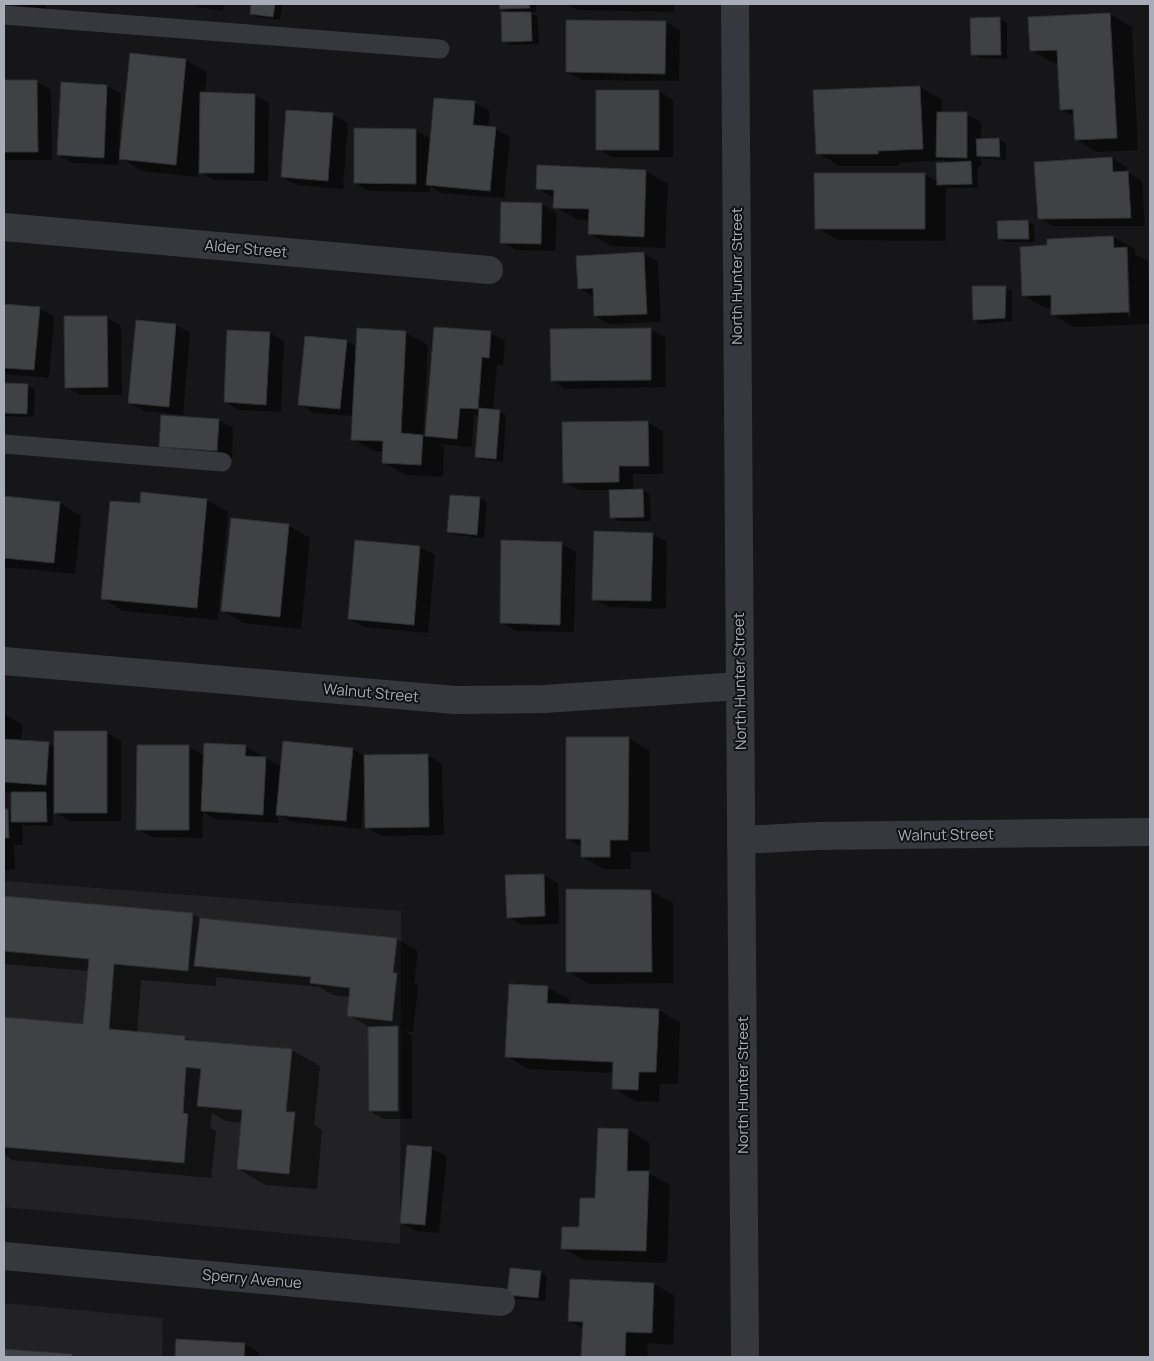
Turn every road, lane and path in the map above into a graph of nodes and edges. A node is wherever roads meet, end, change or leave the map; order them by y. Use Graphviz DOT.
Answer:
graph roads {
  1 [pos="735,4"];
  2 [pos="4,15"];
  3 [pos="440,48"];
  4 [pos="4,227"];
  5 [pos="489,270"];
  6 [pos="4,444"];
  7 [pos="222,462"];
  8 [pos="4,661"];
  9 [pos="739,686"];
  10 [pos="1150,832"];
  11 [pos="741,840"];
  12 [pos="4,1256"];
  13 [pos="501,1302"];
  14 [pos="745,1357"];
  1 -- 9 [label="street, North Hunter Street"];
  2 -- 3 [label="lane"];
  4 -- 5 [label="street, Alder Street"];
  6 -- 7 [label="lane"];
  8 -- 9 [label="street, Walnut Street"];
  9 -- 11 [label="street, North Hunter Street"];
  10 -- 11 [label="street, Walnut Street"];
  11 -- 14 [label="street, North Hunter Street"];
  12 -- 13 [label="street, Sperry Avenue"];
}
